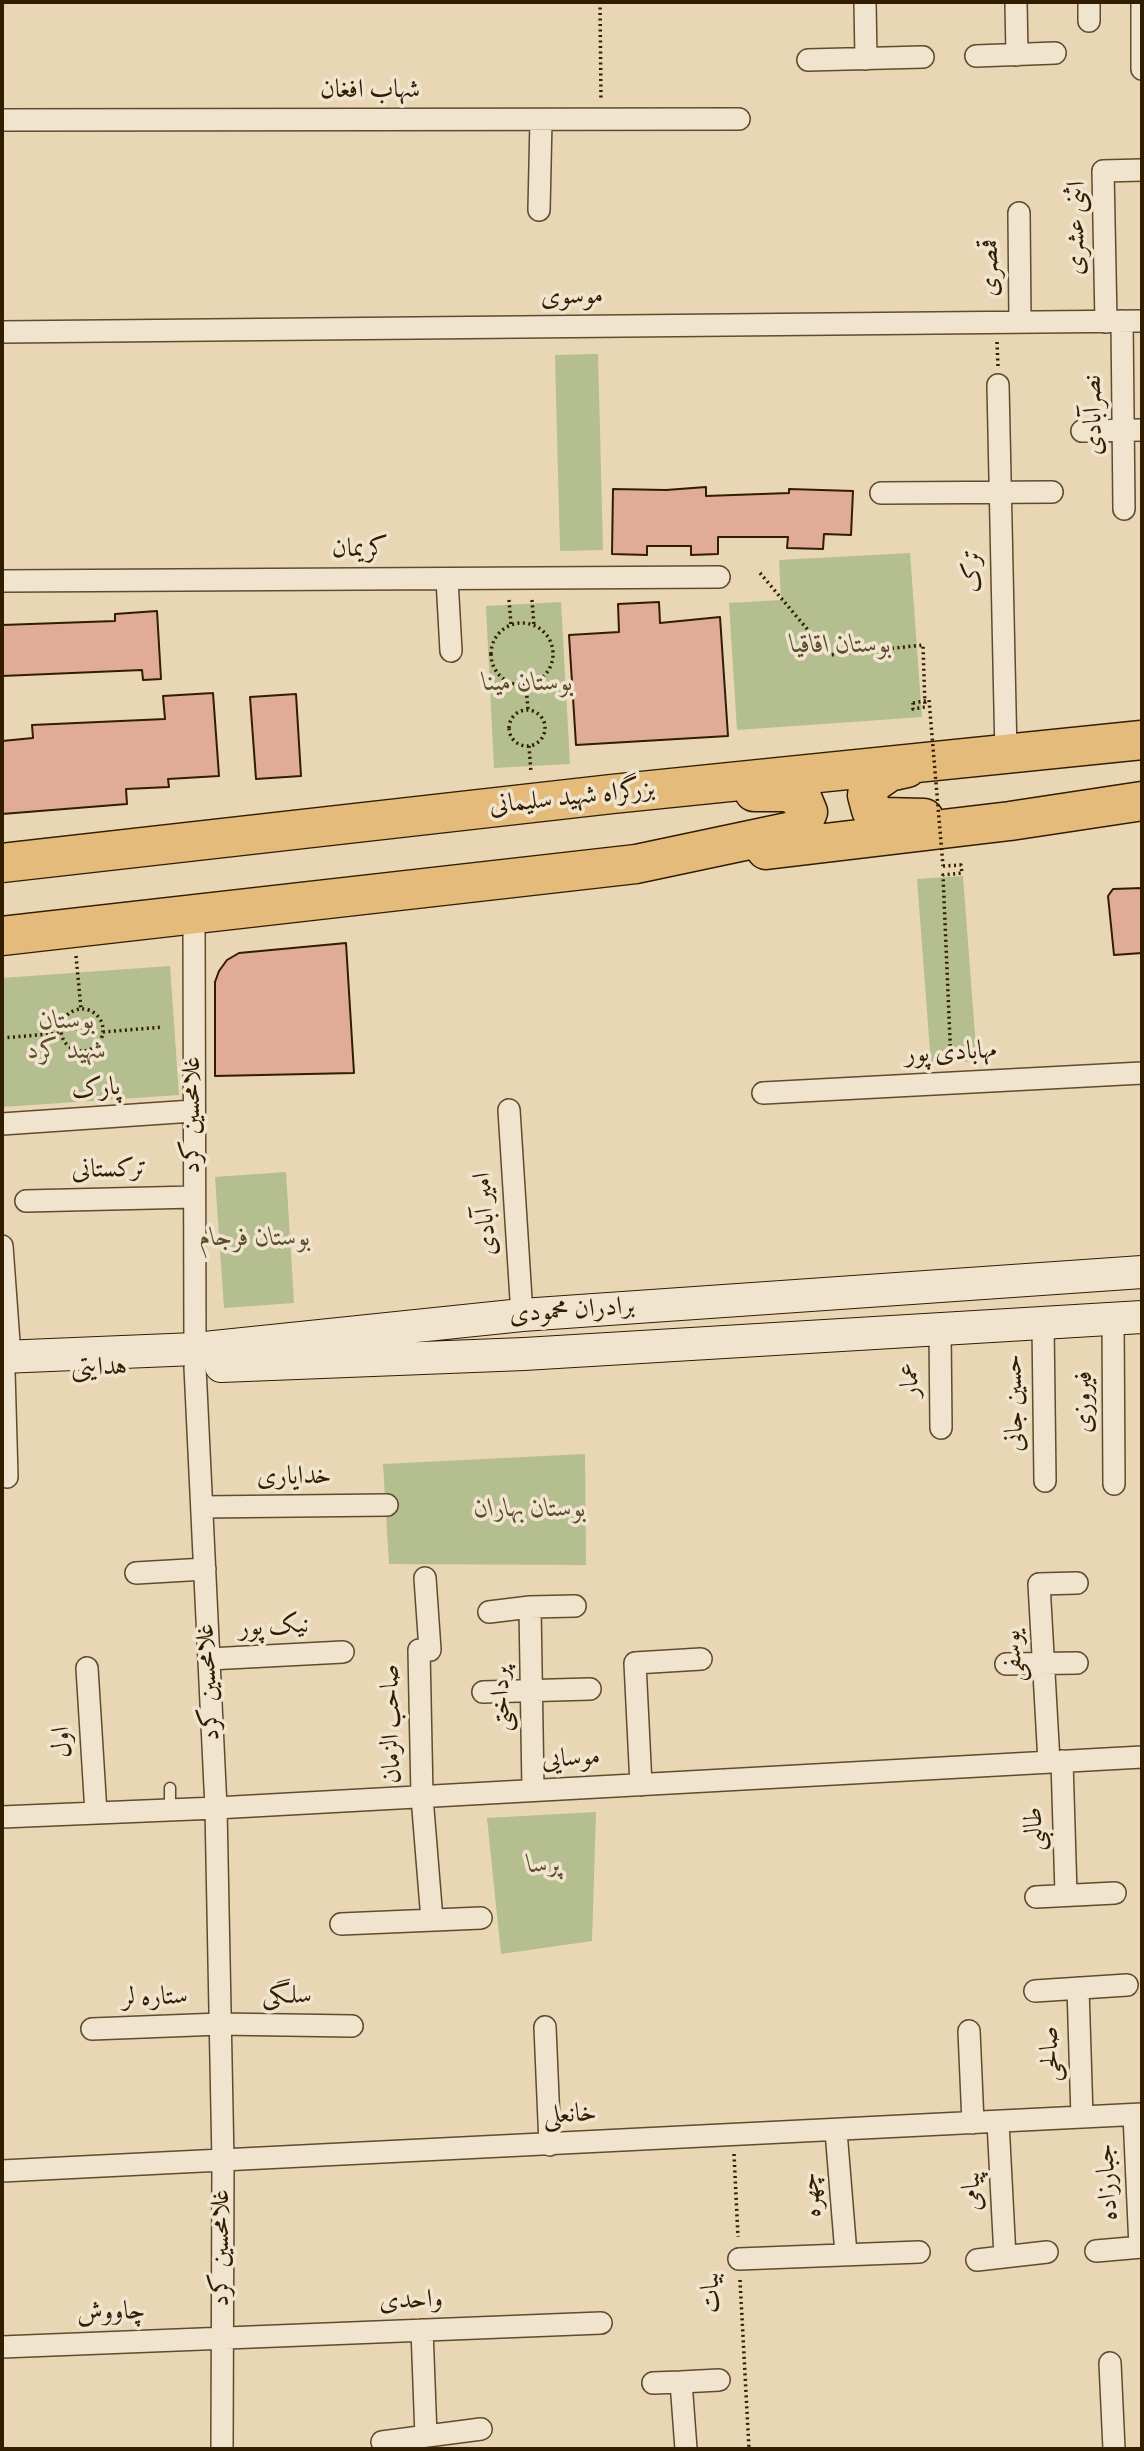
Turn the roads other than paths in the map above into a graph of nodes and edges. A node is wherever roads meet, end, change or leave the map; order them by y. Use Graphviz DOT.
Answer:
graph roads {
  1 [pos="865,2"];
  2 [pos="1016,2"];
  3 [pos="1142,2"];
  4 [pos="1055,53"];
  5 [pos="1017,55"];
  6 [pos="976,56"];
  7 [pos="923,57"];
  8 [pos="866,59"];
  9 [pos="808,60"];
  10 [pos="1142,69"];
  11 [pos="739,119"];
  12 [pos="2,120"];
  13 [pos="541,120"];
  14 [pos="1142,170"];
  15 [pos="539,210"];
  16 [pos="1019,213"];
  17 [pos="1123,321"];
  18 [pos="1020,322"];
  19 [pos="2,332"];
  20 [pos="998,386"];
  21 [pos="1133,430"];
  22 [pos="1082,431"];
  23 [pos="1001,492"];
  24 [pos="1052,492"];
  25 [pos="881,493"];
  26 [pos="1124,509"];
  27 [pos="719,577"];
  28 [pos="447,579"];
  29 [pos="2,582"];
  30 [pos="451,651"];
  31 [pos="1142,740"];
  32 [pos="1006,755"];
  33 [pos="612,794"];
  34 [pos="1142,801"];
  35 [pos="1010,821"];
  36 [pos="2,863"];
  37 [pos="636,864"];
  38 [pos="194,914"];
  39 [pos="2,936"];
  40 [pos="1142,1073"];
  41 [pos="763,1093"];
  42 [pos="509,1110"];
  43 [pos="193,1111"];
  44 [pos="2,1124"];
  45 [pos="194,1197"];
  46 [pos="26,1201"];
  47 [pos="2,1246"];
  48 [pos="1142,1272"];
  49 [pos="522,1315"];
  50 [pos="1128,1318"];
  51 [pos="1043,1324"];
  52 [pos="940,1330"];
  53 [pos="195,1358"];
  54 [pos="4,1364"];
  55 [pos="941,1428"];
  56 [pos="7,1477"];
  57 [pos="1045,1481"];
  58 [pos="1114,1484"];
  59 [pos="387,1505"];
  60 [pos="202,1507"];
  61 [pos="205,1569"];
  62 [pos="136,1573"];
  63 [pos="425,1578"];
  64 [pos="1077,1583"];
  65 [pos="575,1606"];
  66 [pos="530,1607"];
  67 [pos="489,1612"];
  68 [pos="343,1652"];
  69 [pos="701,1659"];
  70 [pos="209,1660"];
  71 [pos="1043,1663"];
  72 [pos="1077,1663"];
  73 [pos="1006,1664"];
  74 [pos="87,1668"];
  75 [pos="590,1689"];
  76 [pos="483,1692"];
  77 [pos="531,1692"];
  78 [pos="1142,1757"];
  79 [pos="1056,1762"];
  80 [pos="641,1785"];
  81 [pos="533,1790"];
  82 [pos="422,1797"];
  83 [pos="216,1808"];
  84 [pos="96,1813"];
  85 [pos="2,1817"];
  86 [pos="1115,1893"];
  87 [pos="1066,1894"];
  88 [pos="1035,1897"];
  89 [pos="481,1918"];
  90 [pos="432,1920"];
  91 [pos="341,1924"];
  92 [pos="1127,1985"];
  93 [pos="1077,1988"];
  94 [pos="1034,1992"];
  95 [pos="220,2024"];
  96 [pos="352,2026"];
  97 [pos="545,2027"];
  98 [pos="93,2029"];
  99 [pos="969,2031"];
  100 [pos="1138,2114"];
  101 [pos="1082,2117"];
  102 [pos="998,2122"];
  103 [pos="973,2123"];
  104 [pos="836,2130"];
  105 [pos="550,2145"];
  106 [pos="223,2162"];
  107 [pos="2,2171"];
  108 [pos="1141,2247"];
  109 [pos="1097,2250"];
  110 [pos="919,2252"];
  111 [pos="1047,2252"];
  112 [pos="846,2254"];
  113 [pos="1005,2257"];
  114 [pos="739,2259"];
  115 [pos="976,2260"];
  116 [pos="601,2323"];
  117 [pos="422,2330"];
  118 [pos="222,2337"];
  119 [pos="2,2347"];
  120 [pos="1110,2363"];
  121 [pos="719,2380"];
  122 [pos="681,2382"];
  123 [pos="653,2383"];
  124 [pos="481,2429"];
  125 [pos="426,2436"];
  126 [pos="382,2442"];
  127 [pos="222,2449"];
  128 [pos="686,2449"];
  129 [pos="1114,2449"];
  1 -- 8 [label="street"];
  2 -- 5 [label="street"];
  3 -- 10 [label="street"];
  4 -- 5 [label="street"];
  5 -- 6 [label="street"];
  7 -- 8 [label="street"];
  8 -- 9 [label="street"];
  11 -- 13 [label="street, شهاب افغان"];
  12 -- 13 [label="street, شهاب افغان"];
  13 -- 15 [label="street"];
  14 -- 17 [label="street, اثنی عشری"];
  16 -- 18 [label="street, قمصری"];
  17 -- 18 [label="street, موسوی"];
  17 -- 21 [label="street, نصرآبادی"];
  18 -- 19 [label="street, موسوی"];
  20 -- 23 [label="street, ترک"];
  21 -- 22 [label="street"];
  21 -- 26 [label="street, نصرآبادی"];
  23 -- 24 [label="street"];
  23 -- 25 [label="street"];
  23 -- 32 [label="street, ترک"];
  27 -- 28 [label="street, کریمان"];
  28 -- 29 [label="street, کریمان"];
  28 -- 30 [label="street"];
  31 -- 32 [label="highway, بزرگراه شهید سلیمانی"];
  32 -- 33 [label="highway, بزرگراه شهید سلیمانی"];
  32 -- 35 [label="highway"];
  33 -- 36 [label="highway, بزرگراه شهید سلیمانی"];
  33 -- 37 [label="highway"];
  34 -- 35 [label="highway"];
  35 -- 37 [label="highway"];
  37 -- 38 [label="highway"];
  38 -- 39 [label="highway"];
  38 -- 43 [label="street, غلامحسین کرد"];
  40 -- 41 [label="street, مهابادی پور"];
  42 -- 49 [label="street, امیر آبادی"];
  43 -- 44 [label="street, پارک"];
  43 -- 45 [label="street, غلامحسین کرد"];
  45 -- 46 [label="street, ترکستانی"];
  45 -- 53 [label="street, غلامحسین کرد"];
  47 -- 54 [label="street"];
  48 -- 49 [label="main road, برادران محمودی"];
  49 -- 53 [label="main road, برادران محمودی"];
  50 -- 51 [label="main road, برادران محمودی"];
  50 -- 58 [label="street, فیروزی"];
  51 -- 52 [label="main road, برادران محمودی"];
  51 -- 57 [label="street, حسین جانی"];
  52 -- 53 [label="main road, برادران محمودی"];
  52 -- 55 [label="street, عمار"];
  53 -- 54 [label="main road, هدایتی"];
  53 -- 60 [label="street, غلامحسین کرد"];
  54 -- 56 [label="street"];
  59 -- 60 [label="street, خدایاری"];
  60 -- 61 [label="street, غلامحسین کرد"];
  61 -- 62 [label="street"];
  61 -- 70 [label="street, غلامحسین کرد"];
  63 -- 82 [label="street, صاحب الزمان"];
  64 -- 71 [label="street, یوسفی"];
  65 -- 66 [label="street"];
  66 -- 67 [label="street"];
  66 -- 77 [label="street, پرداختی"];
  68 -- 70 [label="street, نیک پور"];
  69 -- 80 [label="street"];
  70 -- 83 [label="street, غلامحسین کرد"];
  71 -- 72 [label="street"];
  71 -- 73 [label="street"];
  71 -- 79 [label="street, یوسفی"];
  74 -- 84 [label="street, اول"];
  75 -- 77 [label="street"];
  76 -- 77 [label="street"];
  77 -- 81 [label="street, پرداختی"];
  78 -- 79 [label="street, موسایی"];
  79 -- 80 [label="street, موسایی"];
  79 -- 87 [label="street, طالبی"];
  80 -- 81 [label="street, موسایی"];
  81 -- 82 [label="street, موسایی"];
  82 -- 83 [label="street, موسایی"];
  82 -- 90 [label="street"];
  83 -- 84 [label="street, موسایی"];
  83 -- 95 [label="street, غلامحسین کرد"];
  84 -- 85 [label="street, موسایی"];
  86 -- 87 [label="street"];
  87 -- 88 [label="street"];
  89 -- 90 [label="street"];
  90 -- 91 [label="street"];
  92 -- 93 [label="street"];
  93 -- 94 [label="street"];
  93 -- 101 [label="street, صالحی"];
  95 -- 96 [label="street, سلگی"];
  95 -- 98 [label="street, ستاره لر"];
  95 -- 106 [label="street, غلامحسین کرد"];
  97 -- 105 [label="street"];
  99 -- 103 [label="street"];
  100 -- 101 [label="street, خانعلی"];
  100 -- 108 [label="street, جبارزاده"];
  101 -- 102 [label="street, خانعلی"];
  102 -- 103 [label="street, خانعلی"];
  102 -- 113 [label="street, پیامی"];
  103 -- 104 [label="street, خانعلی"];
  104 -- 105 [label="street, خانعلی"];
  104 -- 112 [label="street, چهره"];
  105 -- 106 [label="street, خانعلی"];
  106 -- 107 [label="street, خانعلی"];
  106 -- 118 [label="street, غلامحسین کرد"];
  108 -- 109 [label="street"];
  110 -- 112 [label="street, چهره"];
  111 -- 113 [label="street"];
  112 -- 114 [label="street, چهره"];
  113 -- 115 [label="street"];
  116 -- 117 [label="street, واحدی"];
  117 -- 118 [label="street, واحدی"];
  117 -- 125 [label="street"];
  118 -- 119 [label="street, چاووش"];
  118 -- 127 [label="street, غلامحسین کرد"];
  120 -- 129 [label="street"];
  121 -- 122 [label="street"];
  122 -- 123 [label="street"];
  122 -- 128 [label="street"];
  124 -- 125 [label="street"];
  125 -- 126 [label="street"];
}
